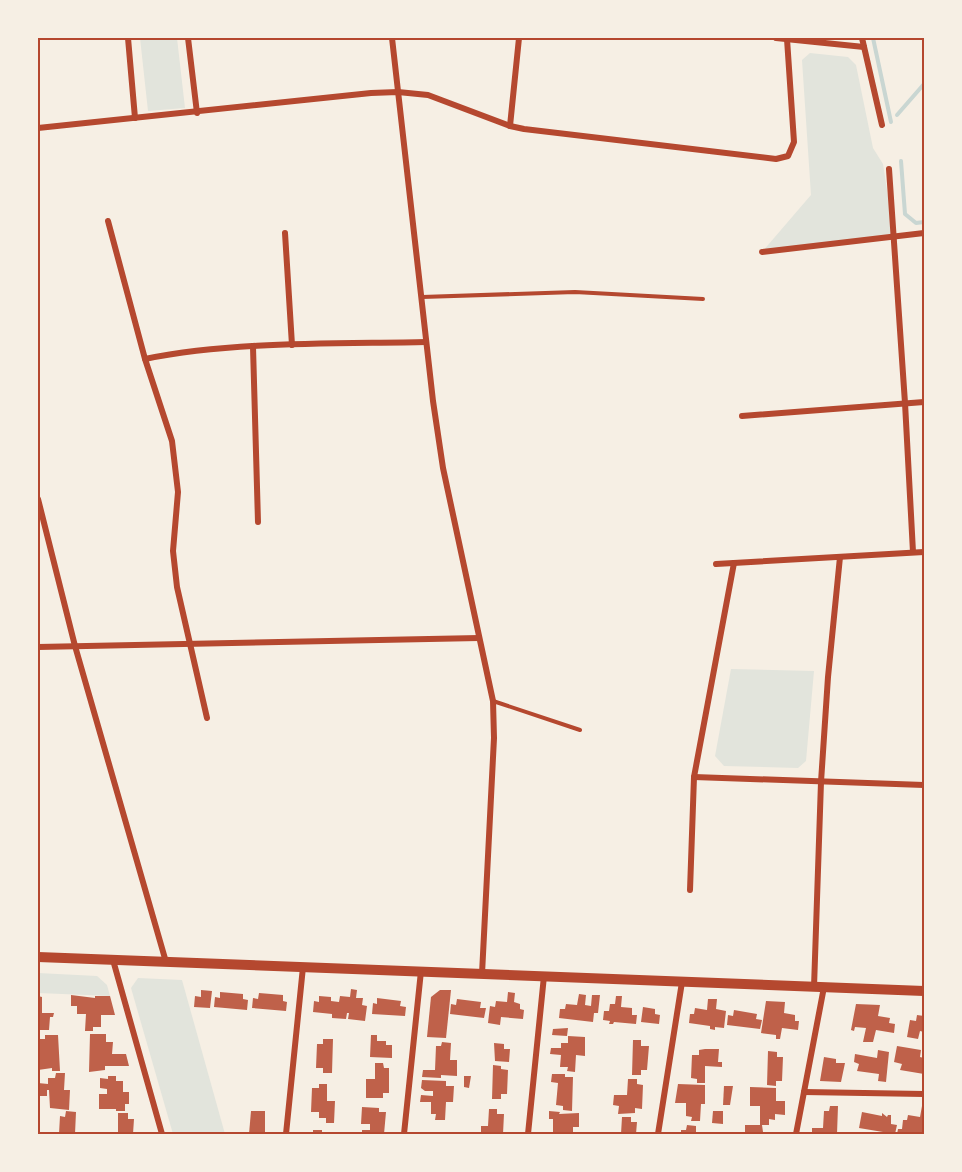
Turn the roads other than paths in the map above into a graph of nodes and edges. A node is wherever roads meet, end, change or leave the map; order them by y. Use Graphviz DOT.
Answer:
graph roads {
  1 [pos="128,38"];
  2 [pos="188,38"];
  3 [pos="392,38"];
  4 [pos="519,38"];
  5 [pos="776,38"];
  6 [pos="862,38"];
  7 [pos="787,39"];
  8 [pos="864,47"];
  9 [pos="398,92"];
  10 [pos="197,113"];
  11 [pos="135,118"];
  12 [pos="882,125"];
  13 [pos="510,126"];
  14 [pos="38,128"];
  15 [pos="889,169"];
  16 [pos="108,221"];
  17 [pos="285,233"];
  18 [pos="924,233"];
  19 [pos="894,235"];
  20 [pos="762,252"];
  21 [pos="422,297"];
  22 [pos="703,299"];
  23 [pos="426,342"];
  24 [pos="292,345"];
  25 [pos="253,347"];
  26 [pos="146,359"];
  27 [pos="924,402"];
  28 [pos="905,403"];
  29 [pos="742,416"];
  30 [pos="38,499"];
  31 [pos="258,522"];
  32 [pos="913,552"];
  33 [pos="924,552"];
  34 [pos="840,557"];
  35 [pos="735,563"];
  36 [pos="716,564"];
  37 [pos="479,638"];
  38 [pos="188,643"];
  39 [pos="75,646"];
  40 [pos="38,647"];
  41 [pos="493,701"];
  42 [pos="207,718"];
  43 [pos="580,730"];
  44 [pos="694,777"];
  45 [pos="821,782"];
  46 [pos="924,786"];
  47 [pos="690,890"];
  48 [pos="38,957"];
  49 [pos="112,960"];
  50 [pos="166,962"];
  51 [pos="303,967"];
  52 [pos="421,971"];
  53 [pos="482,974"];
  54 [pos="544,976"];
  55 [pos="682,982"];
  56 [pos="819,987"];
  57 [pos="924,991"];
  58 [pos="804,1092"];
  59 [pos="924,1094"];
  60 [pos="162,1134"];
  61 [pos="286,1134"];
  62 [pos="404,1134"];
  63 [pos="528,1134"];
  64 [pos="658,1134"];
  65 [pos="796,1134"];
  1 -- 11 [label="street"];
  2 -- 10 [label="street"];
  3 -- 9 [label="street"];
  4 -- 13 [label="street"];
  5 -- 7 [label="street"];
  6 -- 8 [label="street"];
  7 -- 8 [label="street"];
  7 -- 13 [label="street"];
  8 -- 12 [label="street"];
  9 -- 10 [label="street"];
  9 -- 13 [label="street"];
  9 -- 21 [label="street"];
  10 -- 11 [label="street"];
  11 -- 14 [label="street"];
  15 -- 19 [label="street"];
  16 -- 26 [label="street"];
  17 -- 24 [label="street"];
  18 -- 19 [label="street"];
  19 -- 20 [label="street"];
  19 -- 28 [label="street"];
  21 -- 22 [label="lane"];
  21 -- 23 [label="street"];
  23 -- 24 [label="street"];
  23 -- 37 [label="street"];
  24 -- 25 [label="street"];
  25 -- 26 [label="street"];
  25 -- 31 [label="street"];
  26 -- 38 [label="street"];
  27 -- 28 [label="street"];
  28 -- 29 [label="street"];
  28 -- 32 [label="street"];
  30 -- 39 [label="street"];
  32 -- 33 [label="street"];
  32 -- 34 [label="street"];
  34 -- 35 [label="street"];
  34 -- 45 [label="street"];
  35 -- 36 [label="street"];
  35 -- 44 [label="street"];
  37 -- 38 [label="street"];
  37 -- 41 [label="street"];
  38 -- 39 [label="street"];
  38 -- 42 [label="street"];
  39 -- 40 [label="street"];
  39 -- 50 [label="street"];
  41 -- 43 [label="lane"];
  41 -- 53 [label="street"];
  44 -- 45 [label="street"];
  44 -- 47 [label="street"];
  45 -- 46 [label="street"];
  45 -- 56 [label="street"];
  48 -- 49 [label="main road"];
  49 -- 50 [label="main road"];
  49 -- 60 [label="street"];
  50 -- 51 [label="main road"];
  51 -- 52 [label="main road"];
  51 -- 61 [label="street"];
  52 -- 53 [label="main road"];
  52 -- 62 [label="street"];
  53 -- 54 [label="main road"];
  54 -- 55 [label="main road"];
  54 -- 63 [label="street"];
  55 -- 56 [label="main road"];
  55 -- 64 [label="street"];
  56 -- 57 [label="main road"];
  56 -- 58 [label="street"];
  58 -- 59 [label="street"];
  58 -- 65 [label="street"];
}
